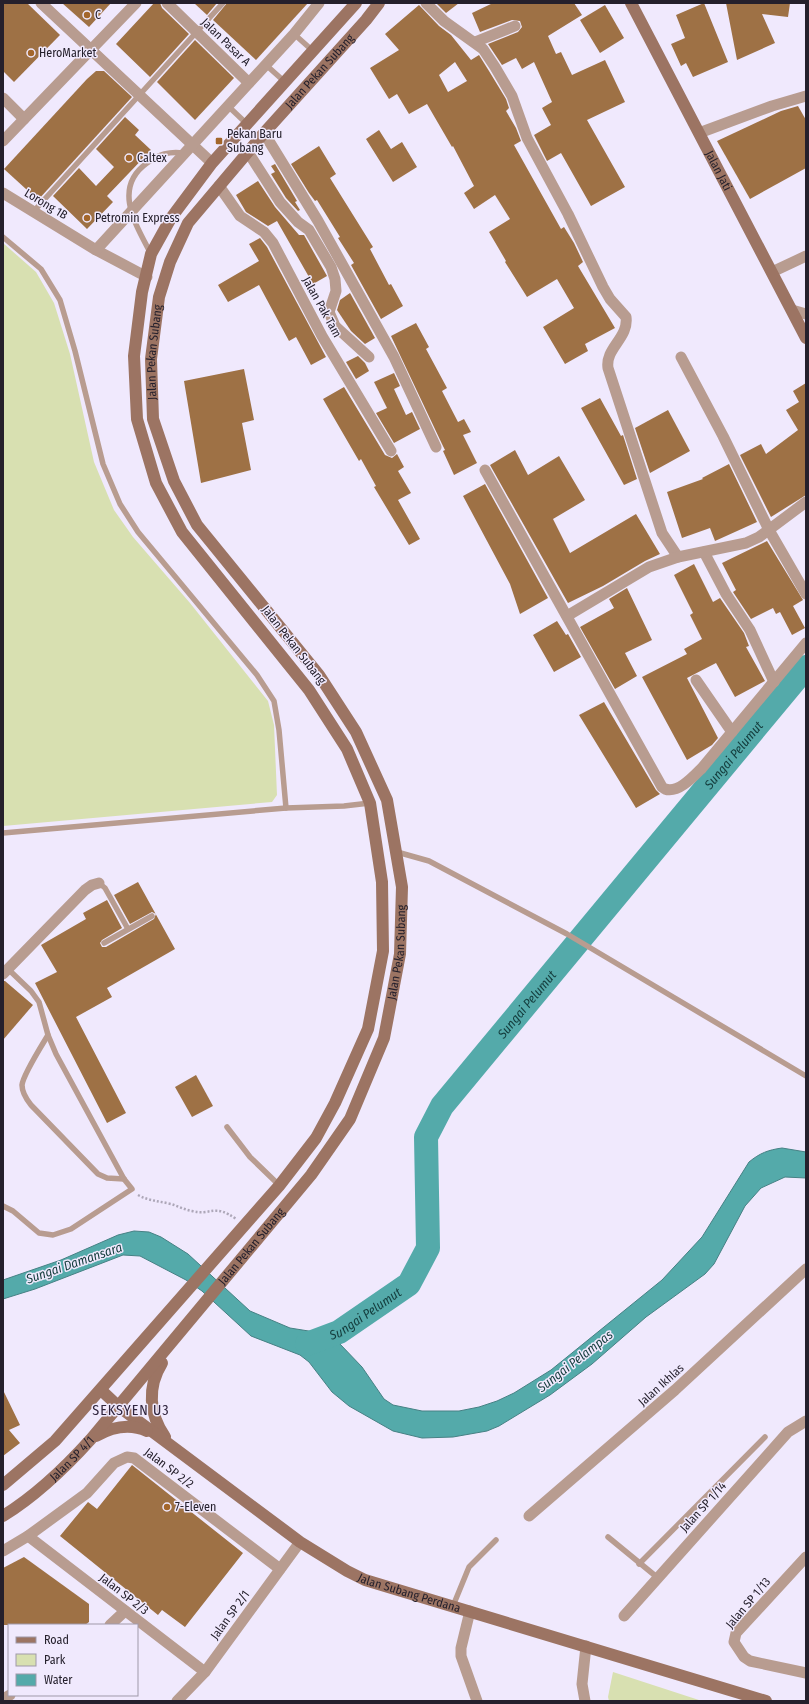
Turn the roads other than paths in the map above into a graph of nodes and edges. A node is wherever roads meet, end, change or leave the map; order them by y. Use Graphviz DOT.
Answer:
graph roads {
  1 [pos="41,3"];
  2 [pos="136,3"];
  3 [pos="167,3"];
  4 [pos="223,3"];
  5 [pos="319,3"];
  6 [pos="356,3"];
  7 [pos="379,3"];
  8 [pos="426,3"];
  9 [pos="631,3"];
  10 [pos="515,26"];
  11 [pos="197,32"];
  12 [pos="294,34"];
  13 [pos="475,42"];
  14 [pos="90,50"];
  15 [pos="313,51"];
  16 [pos="266,65"];
  17 [pos="285,82"];
  18 [pos="249,83"];
  19 [pos="139,95"];
  20 [pos="806,96"];
  21 [pos="3,98"];
  22 [pos="228,106"];
  23 [pos="24,119"];
  24 [pos="247,124"];
  25 [pos="264,133"];
  26 [pos="699,133"];
  27 [pos="3,141"];
  28 [pos="189,149"];
  29 [pos="248,152"];
  30 [pos="212,163"];
  31 [pos="219,186"];
  32 [pos="3,193"];
  33 [pos="33,212"];
  34 [pos="130,213"];
  35 [pos="3,237"];
  36 [pos="96,250"];
  37 [pos="151,254"];
  38 [pos="806,256"];
  39 [pos="772,272"];
  40 [pos="147,277"];
  41 [pos="792,310"];
  42 [pos="806,314"];
  43 [pos="806,338"];
  44 [pos="370,357"];
  45 [pos="681,357"];
  46 [pos="436,447"];
  47 [pos="391,451"];
  48 [pos="485,470"];
  49 [pos="806,502"];
  50 [pos="769,530"];
  51 [pos="704,552"];
  52 [pos="678,557"];
  53 [pos="806,594"];
  54 [pos="567,616"];
  55 [pos="806,643"];
  56 [pos="696,680"];
  57 [pos="774,682"];
  58 [pos="732,732"];
  59 [pos="370,803"];
  60 [pos="286,808"];
  61 [pos="3,833"];
  62 [pos="397,852"];
  63 [pos="99,883"];
  64 [pos="152,916"];
  65 [pos="128,929"];
  66 [pos="104,943"];
  67 [pos="5,971"];
  68 [pos="48,1035"];
  69 [pos="806,1076"];
  70 [pos="227,1127"];
  71 [pos="124,1179"];
  72 [pos="279,1186"];
  73 [pos="3,1206"];
  74 [pos="806,1269"];
  75 [pos="175,1304"];
  76 [pos="194,1317"];
  77 [pos="184,1328"];
  78 [pos="100,1390"];
  79 [pos="118,1406"];
  80 [pos="806,1421"];
  81 [pos="765,1437"];
  82 [pos="91,1439"];
  83 [pos="169,1443"];
  84 [pos="3,1485"];
  85 [pos="3,1516"];
  86 [pos="529,1516"];
  87 [pos="28,1536"];
  88 [pos="608,1537"];
  89 [pos="496,1540"];
  90 [pos="300,1542"];
  91 [pos="3,1551"];
  92 [pos="806,1557"];
  93 [pos="639,1564"];
  94 [pos="280,1569"];
  95 [pos="658,1578"];
  96 [pos="453,1606"];
  97 [pos="125,1611"];
  98 [pos="470,1611"];
  99 [pos="624,1616"];
  100 [pos="111,1624"];
  101 [pos="586,1646"];
  102 [pos="205,1672"];
  103 [pos="806,1673"];
  104 [pos="177,1701"];
  105 [pos="477,1701"];
  106 [pos="585,1701"];
  107 [pos="766,1701"];
  1 -- 14 [label="street"];
  2 -- 14 [label="street"];
  3 -- 11 [label="street, Jalan Pasar A"];
  4 -- 11 [label="lane"];
  5 -- 12 [label="street"];
  6 -- 15 [label="main road, Jalan Pekan Subang"];
  7 -- 25 [label="main road, Jalan Pekan Subang"];
  8 -- 13 [label="street"];
  9 -- 26 [label="main road, Jalan Jati"];
  10 -- 13 [label="street"];
  11 -- 18 [label="street, Jalan Pasar A"];
  11 -- 19 [label="lane"];
  12 -- 15 [label="lane"];
  12 -- 16 [label="street"];
  13 -- 52 [label="street"];
  14 -- 19 [label="street"];
  14 -- 23 [label="street"];
  15 -- 17 [label="main road, Jalan Pekan Subang"];
  16 -- 17 [label="lane"];
  16 -- 18 [label="street"];
  17 -- 24 [label="main road, Jalan Pekan Subang"];
  18 -- 22 [label="street"];
  19 -- 28 [label="street"];
  19 -- 33 [label="lane"];
  20 -- 26 [label="street"];
  21 -- 23 [label="street"];
  22 -- 24 [label="lane"];
  22 -- 28 [label="street"];
  23 -- 27 [label="street"];
  24 -- 30 [label="main road, Jalan Pekan Subang"];
  25 -- 29 [label="main road, Jalan Pekan Subang"];
  25 -- 46 [label="street"];
  26 -- 39 [label="main road, Jalan Jati"];
  28 -- 30 [label="street"];
  28 -- 34 [label="street"];
  28 -- 34 [label="lane"];
  29 -- 31 [label="main road, Jalan Pekan Subang"];
  29 -- 44 [label="street"];
  30 -- 37 [label="main road, Jalan Pekan Subang"];
  31 -- 47 [label="street, Jalan Pak Tam"];
  31 -- 62 [label="main road, Jalan Pekan Subang"];
  32 -- 33 [label="street, Lorong 1B"];
  33 -- 36 [label="street, Lorong 1B"];
  34 -- 36 [label="street"];
  34 -- 37 [label="lane"];
  35 -- 60 [label="lane"];
  36 -- 40 [label="street, Lorong 1B"];
  37 -- 40 [label="main road, Jalan Pekan Subang"];
  38 -- 39 [label="street"];
  39 -- 41 [label="main road, Jalan Jati"];
  40 -- 59 [label="main road, Jalan Pekan Subang"];
  41 -- 42 [label="street"];
  41 -- 43 [label="main road, Jalan Jati"];
  45 -- 50 [label="street"];
  48 -- 54 [label="street"];
  49 -- 50 [label="street"];
  50 -- 51 [label="street"];
  50 -- 53 [label="street"];
  51 -- 52 [label="street"];
  51 -- 57 [label="street"];
  52 -- 54 [label="street"];
  54 -- 58 [label="street"];
  55 -- 57 [label="street"];
  56 -- 58 [label="street"];
  57 -- 58 [label="street"];
  59 -- 60 [label="lane"];
  59 -- 72 [label="main road, Jalan Pekan Subang"];
  60 -- 61 [label="lane"];
  62 -- 69 [label="lane"];
  62 -- 76 [label="main road, Jalan Pekan Subang"];
  63 -- 65 [label="lane"];
  63 -- 67 [label="street"];
  64 -- 65 [label="lane"];
  65 -- 66 [label="lane"];
  67 -- 68 [label="lane"];
  68 -- 71 [label="lane"];
  68 -- 71 [label="lane"];
  70 -- 72 [label="lane"];
  71 -- 73 [label="lane"];
  72 -- 75 [label="main road, Jalan Pekan Subang"];
  74 -- 86 [label="street, Jalan Ikhlas"];
  75 -- 78 [label="main road, Jalan SP 4/1"];
  76 -- 77 [label="main road, Jalan SP 4/1"];
  77 -- 79 [label="main road, Jalan SP 4/1"];
  77 -- 83 [label="main road"];
  78 -- 79 [label="main road, Jalan Subang Perdana"];
  78 -- 84 [label="main road, Jalan SP 4/1"];
  79 -- 82 [label="main road, Jalan SP 4/1"];
  79 -- 83 [label="main road, Jalan Subang Perdana"];
  80 -- 95 [label="street, Jalan SP 1/14"];
  81 -- 93 [label="lane"];
  82 -- 83 [label="main road"];
  82 -- 85 [label="main road, Jalan SP 4/1"];
  83 -- 90 [label="main road, Jalan Subang Perdana"];
  87 -- 91 [label="street, Jalan SP 2/2"];
  87 -- 94 [label="street, Jalan SP 2/2"];
  87 -- 97 [label="street, Jalan SP 2/3"];
  88 -- 93 [label="lane"];
  89 -- 96 [label="lane"];
  90 -- 94 [label="street, Jalan SP 2/1"];
  90 -- 96 [label="main road, Jalan Subang Perdana"];
  92 -- 103 [label="street, Jalan SP 1/13"];
  93 -- 95 [label="lane"];
  94 -- 102 [label="street, Jalan SP 2/1"];
  95 -- 99 [label="street, Jalan SP 1/14"];
  96 -- 98 [label="main road, Jalan Subang Perdana"];
  97 -- 100 [label="street"];
  97 -- 102 [label="street, Jalan SP 2/3"];
  98 -- 101 [label="main road, Jalan Subang Perdana"];
  98 -- 105 [label="street"];
  101 -- 106 [label="street"];
  101 -- 107 [label="main road, Jalan Subang Perdana"];
  102 -- 104 [label="street, Jalan SP 2/1"];
}
